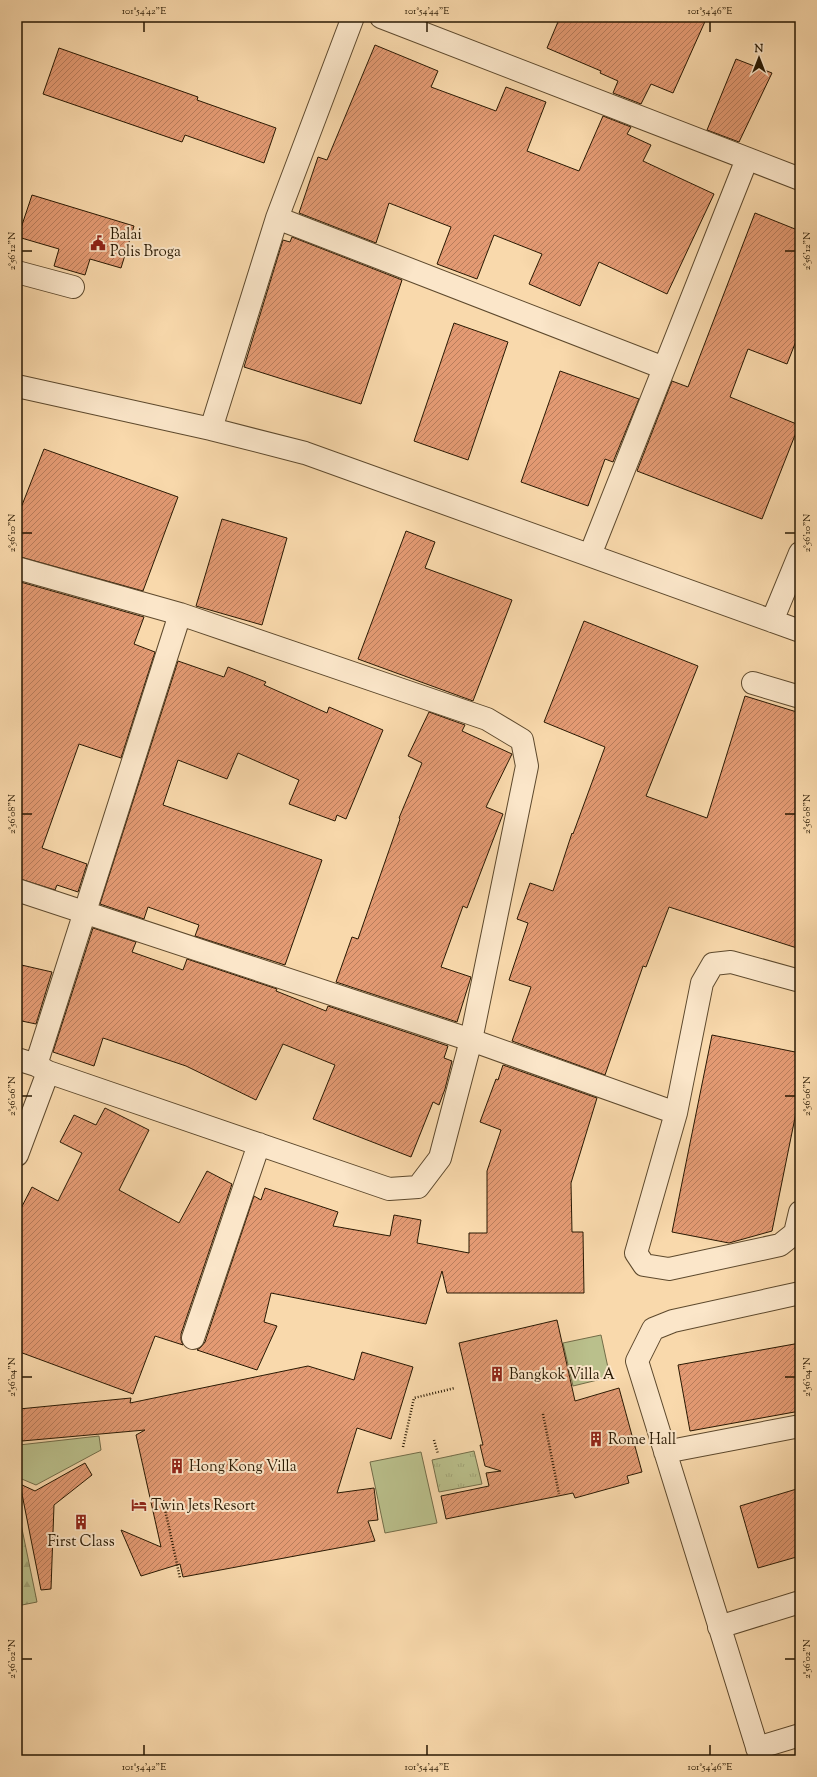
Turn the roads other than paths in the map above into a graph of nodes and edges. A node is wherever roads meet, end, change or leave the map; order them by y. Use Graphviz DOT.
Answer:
graph roads {
  1 [pos="353,17"];
  2 [pos="381,17"];
  3 [pos="747,159"];
  4 [pos="800,179"];
  5 [pos="277,218"];
  6 [pos="17,272"];
  7 [pos="73,287"];
  8 [pos="664,368"];
  9 [pos="17,386"];
  10 [pos="211,429"];
  11 [pos="800,553"];
  12 [pos="590,555"];
  13 [pos="17,568"];
  14 [pos="180,614"];
  15 [pos="772,621"];
  16 [pos="800,631"];
  17 [pos="753,683"];
  18 [pos="800,697"];
  19 [pos="17,890"];
  20 [pos="85,913"];
  21 [pos="800,981"];
  22 [pos="471,1040"];
  23 [pos="34,1065"];
  24 [pos="676,1113"];
  25 [pos="259,1144"];
  26 [pos="17,1155"];
  27 [pos="800,1212"];
  28 [pos="800,1293"];
  29 [pos="193,1338"];
  30 [pos="800,1426"];
  31 [pos="665,1452"];
  32 [pos="800,1602"];
  33 [pos="719,1627"];
  34 [pos="800,1735"];
  35 [pos="759,1754"];
  1 -- 5 [label="street"];
  2 -- 3 [label="street"];
  3 -- 4 [label="street"];
  3 -- 8 [label="street"];
  5 -- 8 [label="street"];
  5 -- 10 [label="street"];
  6 -- 7 [label="street"];
  8 -- 12 [label="street"];
  9 -- 10 [label="street"];
  10 -- 12 [label="street"];
  11 -- 15 [label="street"];
  12 -- 15 [label="street"];
  13 -- 14 [label="street"];
  14 -- 20 [label="street"];
  14 -- 22 [label="street"];
  15 -- 16 [label="street"];
  17 -- 18 [label="street"];
  19 -- 20 [label="street"];
  20 -- 22 [label="street"];
  20 -- 23 [label="street"];
  21 -- 24 [label="street"];
  22 -- 24 [label="street"];
  22 -- 25 [label="street"];
  23 -- 25 [label="street"];
  23 -- 26 [label="street"];
  24 -- 27 [label="street"];
  25 -- 29 [label="street"];
  28 -- 31 [label="street"];
  30 -- 31 [label="street"];
  31 -- 33 [label="street"];
  32 -- 33 [label="street"];
  33 -- 35 [label="street"];
  34 -- 35 [label="street"];
}
